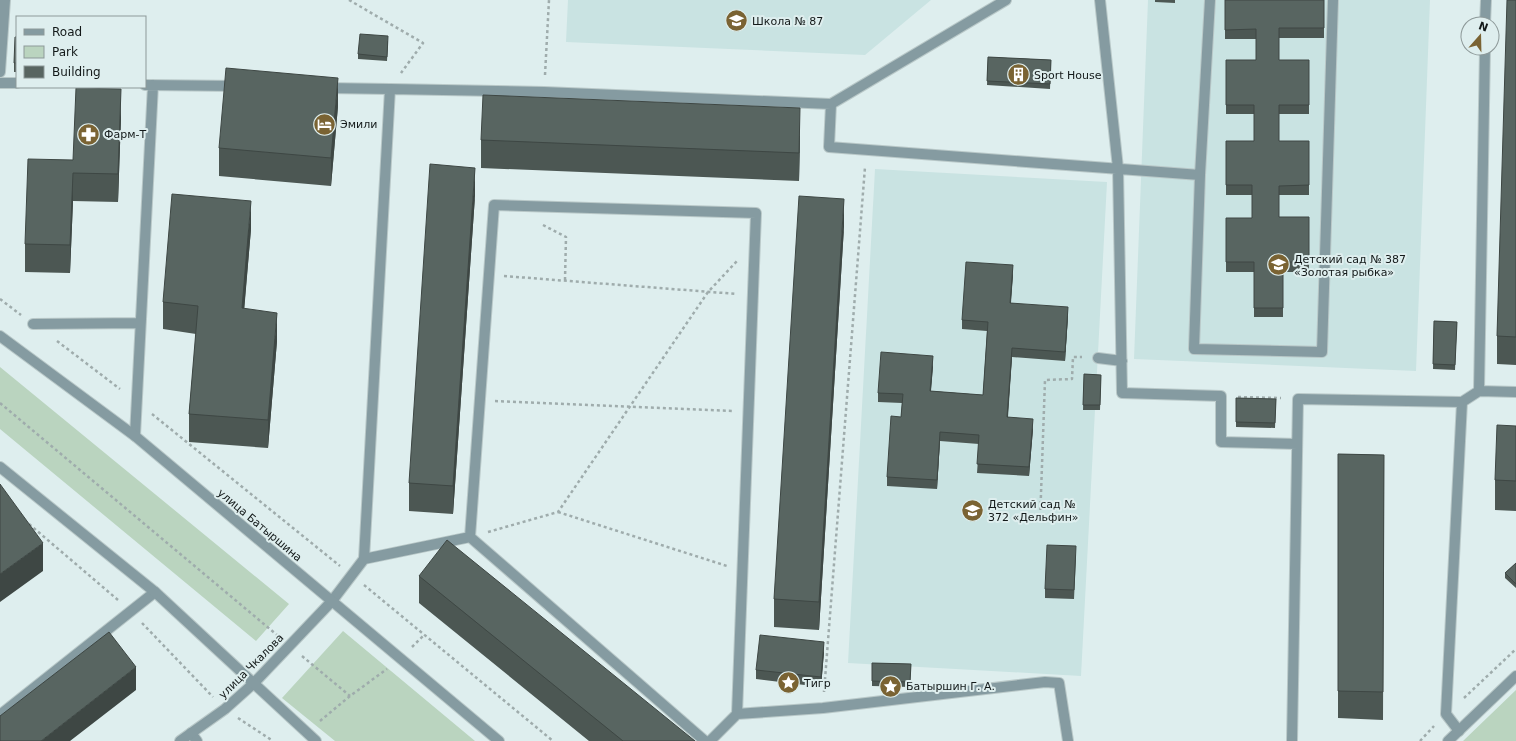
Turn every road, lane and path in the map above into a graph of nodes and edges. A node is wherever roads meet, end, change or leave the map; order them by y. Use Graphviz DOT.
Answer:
graph roads {
  1 [pos="5,0"];
  2 [pos="349,0"];
  3 [pos="549,0"];
  4 [pos="1006,0"];
  5 [pos="1100,0"];
  6 [pos="1210,0"];
  7 [pos="1333,0"];
  8 [pos="1486,0"];
  9 [pos="1485,16"];
  10 [pos="1485,56"];
  11 [pos="0,72"];
  12 [pos="0,83"];
  13 [pos="16,83"];
  14 [pos="149,85"];
  15 [pos="248,86"];
  16 [pos="319,88"];
  17 [pos="390,89"];
  18 [pos="544,92"];
  19 [pos="831,104"];
  20 [pos="866,150"];
  21 [pos="1118,168"];
  22 [pos="1200,175"];
  23 [pos="539,223"];
  24 [pos="755,242"];
  25 [pos="489,275"];
  26 [pos="565,280"];
  27 [pos="708,292"];
  28 [pos="753,295"];
  29 [pos="0,299"];
  30 [pos="140,323"];
  31 [pos="33,324"];
  32 [pos="0,336"];
  33 [pos="1098,358"];
  34 [pos="1122,361"];
  35 [pos="1479,391"];
  36 [pos="1516,392"];
  37 [pos="1221,396"];
  38 [pos="1298,399"];
  39 [pos="136,401"];
  40 [pos="480,401"];
  41 [pos="1462,402"];
  42 [pos="0,403"];
  43 [pos="628,407"];
  44 [pos="749,412"];
  45 [pos="134,436"];
  46 [pos="1297,444"];
  47 [pos="2,470"];
  48 [pos="558,512"];
  49 [pos="1040,522"];
  50 [pos="470,537"];
  51 [pos="364,559"];
  52 [pos="743,571"];
  53 [pos="352,575"];
  54 [pos="155,592"];
  55 [pos="332,601"];
  56 [pos="424,635"];
  57 [pos="289,645"];
  58 [pos="1516,649"];
  59 [pos="401,658"];
  60 [pos="1516,676"];
  61 [pos="253,684"];
  62 [pos="350,696"];
  63 [pos="823,708"];
  64 [pos="737,714"];
  65 [pos="1446,714"];
  66 [pos="0,715"];
  67 [pos="1459,731"];
  68 [pos="306,732"];
  69 [pos="194,737"];
  70 [pos="180,741"];
  71 [pos="316,741"];
  72 [pos="499,741"];
  73 [pos="553,741"];
  74 [pos="705,741"];
  75 [pos="710,741"];
  76 [pos="1068,741"];
  77 [pos="1292,741"];
  78 [pos="1420,741"];
  79 [pos="1448,741"];
  1 -- 11 [label="street"];
  2 -- 17 [label="path"];
  3 -- 18 [label="path"];
  4 -- 19 [label="street"];
  5 -- 21 [label="street"];
  6 -- 22 [label="street"];
  7 -- 22 [label="street"];
  8 -- 9 [label="street"];
  10 -- 35 [label="street"];
  12 -- 13 [label="street"];
  14 -- 15 [label="street"];
  14 -- 30 [label="street"];
  16 -- 17 [label="street"];
  17 -- 18 [label="street"];
  17 -- 51 [label="street"];
  18 -- 19 [label="street"];
  19 -- 20 [label="street"];
  20 -- 21 [label="street"];
  20 -- 63 [label="path"];
  21 -- 22 [label="street"];
  21 -- 34 [label="street"];
  23 -- 26 [label="path"];
  24 -- 25 [label="street"];
  24 -- 27 [label="path"];
  24 -- 28 [label="street"];
  25 -- 26 [label="path"];
  25 -- 40 [label="street"];
  26 -- 27 [label="path"];
  27 -- 28 [label="path"];
  27 -- 43 [label="path"];
  28 -- 44 [label="street"];
  29 -- 31 [label="path"];
  30 -- 31 [label="street"];
  30 -- 39 [label="street"];
  31 -- 39 [label="path"];
  32 -- 45 [label="street, улица Батыршина"];
  33 -- 34 [label="street"];
  33 -- 49 [label="path"];
  34 -- 37 [label="street"];
  35 -- 36 [label="street"];
  35 -- 41 [label="street"];
  37 -- 38 [label="path"];
  37 -- 46 [label="street"];
  38 -- 41 [label="street"];
  38 -- 46 [label="street"];
  39 -- 45 [label="street"];
  39 -- 53 [label="path"];
  40 -- 43 [label="path"];
  40 -- 50 [label="street"];
  41 -- 65 [label="street"];
  42 -- 57 [label="path"];
  43 -- 44 [label="path"];
  43 -- 48 [label="path"];
  44 -- 52 [label="street"];
  45 -- 55 [label="street, улица Батыршина"];
  46 -- 77 [label="street"];
  47 -- 54 [label="street"];
  48 -- 50 [label="path"];
  48 -- 52 [label="path"];
  50 -- 51 [label="street"];
  50 -- 74 [label="street"];
  51 -- 53 [label="street, улица Чкалова"];
  52 -- 64 [label="street"];
  53 -- 55 [label="street, улица Чкалова"];
  53 -- 56 [label="path"];
  54 -- 61 [label="street"];
  54 -- 66 [label="street"];
  55 -- 57 [label="street, улица Чкалова"];
  55 -- 59 [label="street, улица Батыршина"];
  56 -- 59 [label="path"];
  56 -- 73 [label="path"];
  57 -- 61 [label="street, улица Чкалова"];
  57 -- 62 [label="path"];
  58 -- 65 [label="path"];
  59 -- 62 [label="path"];
  59 -- 72 [label="street, улица Батыршина"];
  60 -- 67 [label="street"];
  61 -- 68 [label="street"];
  61 -- 69 [label="street, улица Чкалова"];
  62 -- 68 [label="path"];
  63 -- 64 [label="street"];
  63 -- 76 [label="street"];
  64 -- 75 [label="street"];
  65 -- 67 [label="street"];
  65 -- 78 [label="path"];
  67 -- 79 [label="street"];
  68 -- 71 [label="street"];
  69 -- 70 [label="street, улица Чкалова"];
}
